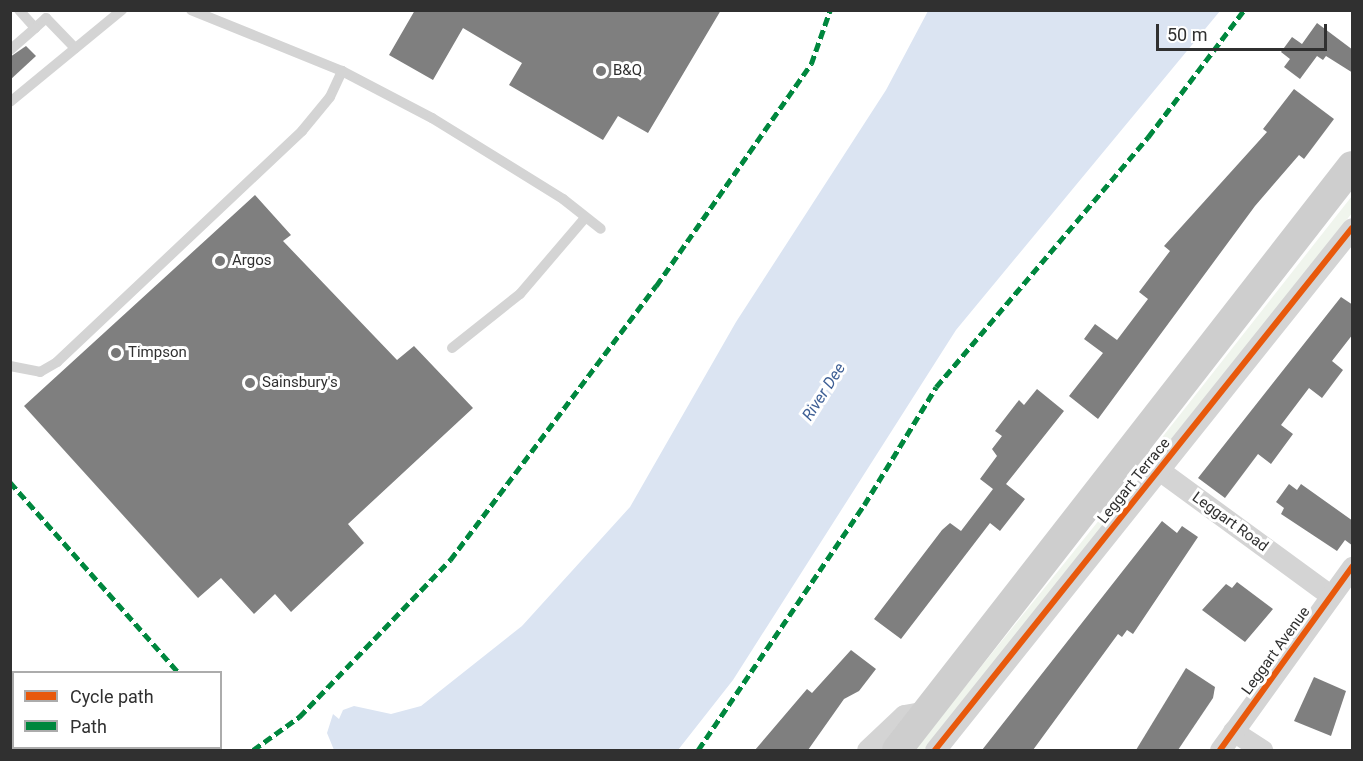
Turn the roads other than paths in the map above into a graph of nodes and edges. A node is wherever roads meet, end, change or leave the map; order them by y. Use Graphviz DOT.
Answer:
graph roads {
  1 [pos="19,10"];
  2 [pos="122,10"];
  3 [pos="191,10"];
  4 [pos="48,14"];
  5 [pos="35,28"];
  6 [pos="75,48"];
  7 [pos="10,50"];
  8 [pos="342,71"];
  9 [pos="10,102"];
  10 [pos="1353,166"];
  11 [pos="585,218"];
  12 [pos="1353,228"];
  13 [pos="601,229"];
  14 [pos="452,348"];
  15 [pos="10,366"];
  16 [pos="1129,448"];
  17 [pos="1159,470"];
  18 [pos="1353,567"];
  19 [pos="1330,595"];
  20 [pos="927,711"];
  21 [pos="1233,731"];
  22 [pos="867,750"];
  23 [pos="897,750"];
  24 [pos="935,750"];
  25 [pos="1220,750"];
  26 [pos="1262,750"];
  1 -- 5 [label="lane"];
  2 -- 6 [label="lane"];
  3 -- 8 [label="lane"];
  4 -- 5 [label="lane"];
  4 -- 6 [label="lane"];
  5 -- 7 [label="lane"];
  6 -- 9 [label="lane"];
  8 -- 11 [label="lane"];
  8 -- 15 [label="lane"];
  10 -- 16 [label="main road, Leggart Terrace"];
  11 -- 13 [label="lane"];
  11 -- 14 [label="lane"];
  12 -- 17 [label="street, Leggart Terrace"];
  16 -- 17 [label="street, Leggart Road"];
  16 -- 20 [label="main road, Leggart Terrace"];
  17 -- 19 [label="street, Leggart Road"];
  17 -- 24 [label="street, Leggart Terrace"];
  18 -- 19 [label="street, Leggart Avenue"];
  19 -- 21 [label="street, Leggart Avenue"];
  20 -- 22 [label="street"];
  20 -- 23 [label="main road, Leggart Terrace"];
  21 -- 25 [label="street, Leggart Avenue"];
  21 -- 26 [label="street"];
}
